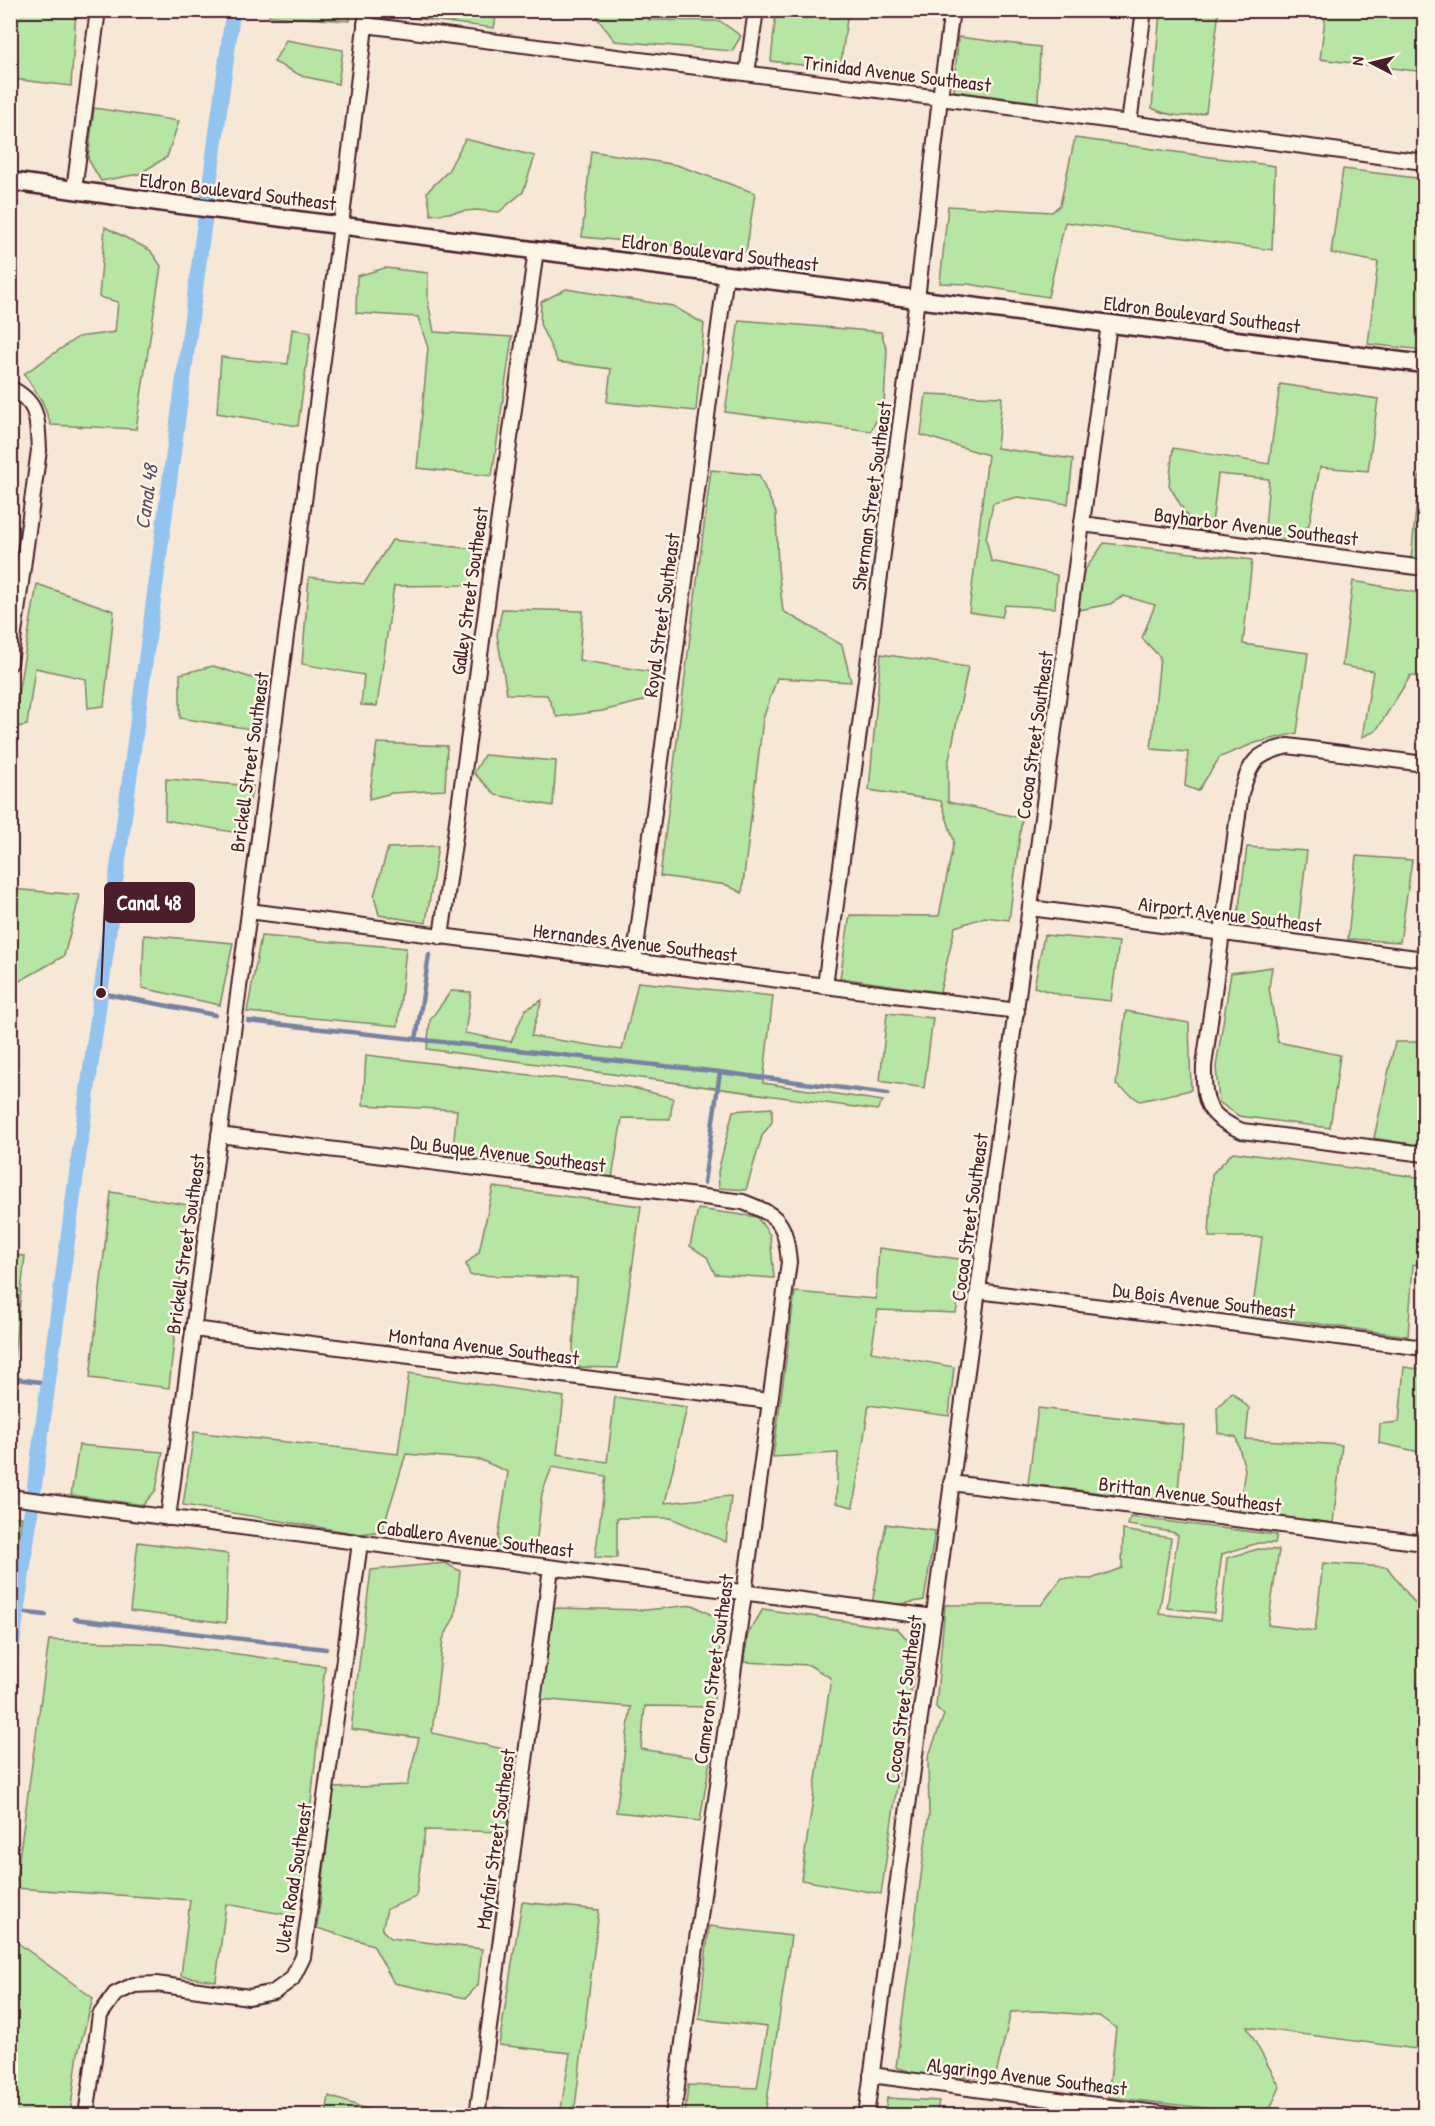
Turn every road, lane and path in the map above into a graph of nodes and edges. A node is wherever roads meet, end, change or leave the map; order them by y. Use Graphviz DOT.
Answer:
graph roads {
  1 [pos="98,10"];
  2 [pos="367,10"];
  3 [pos="756,10"];
  4 [pos="952,10"];
  5 [pos="1144,10"];
  6 [pos="365,25"];
  7 [pos="747,73"];
  8 [pos="940,98"];
  9 [pos="1129,123"];
  10 [pos="1425,162"];
  11 [pos="10,181"];
  12 [pos="74,190"];
  13 [pos="341,225"];
  14 [pos="536,250"];
  15 [pos="726,274"];
  16 [pos="917,299"];
  17 [pos="1109,324"];
  18 [pos="1425,364"];
  19 [pos="10,388"];
  20 [pos="1082,524"];
  21 [pos="1425,568"];
  22 [pos="16,581"];
  23 [pos="10,663"];
  24 [pos="1425,764"];
  25 [pos="1030,908"];
  26 [pos="249,911"];
  27 [pos="1222,933"];
  28 [pos="441,937"];
  29 [pos="1425,959"];
  30 [pos="634,962"];
  31 [pos="825,986"];
  32 [pos="1017,1011"];
  33 [pos="219,1136"];
  34 [pos="1425,1154"];
  35 [pos="783,1228"];
  36 [pos="978,1291"];
  37 [pos="193,1329"];
  38 [pos="1425,1348"];
  39 [pos="769,1401"];
  40 [pos="951,1483"];
  41 [pos="10,1497"];
  42 [pos="168,1518"];
  43 [pos="360,1543"];
  44 [pos="1425,1543"];
  45 [pos="551,1568"];
  46 [pos="743,1591"];
  47 [pos="934,1617"];
  48 [pos="871,2075"];
  49 [pos="86,2115"];
  50 [pos="477,2115"];
  51 [pos="673,2115"];
  52 [pos="866,2115"];
  53 [pos="1178,2115"];
  1 -- 12 [label="street"];
  2 -- 6 [label="street, Brickell Street Southeast"];
  3 -- 7 [label="street"];
  4 -- 8 [label="street, Sherman Street Southeast"];
  5 -- 9 [label="street"];
  6 -- 7 [label="street, Trinidad Avenue Southeast"];
  6 -- 13 [label="street, Brickell Street Southeast"];
  7 -- 8 [label="street, Trinidad Avenue Southeast"];
  8 -- 9 [label="street, Trinidad Avenue Southeast"];
  8 -- 16 [label="street, Sherman Street Southeast"];
  9 -- 10 [label="street, Trinidad Avenue Southeast"];
  11 -- 12 [label="street, Eldron Boulevard Southeast"];
  12 -- 13 [label="street, Eldron Boulevard Southeast"];
  13 -- 14 [label="street, Eldron Boulevard Southeast"];
  13 -- 26 [label="street, Brickell Street Southeast"];
  14 -- 15 [label="street, Eldron Boulevard Southeast"];
  14 -- 28 [label="street, Galley Street Southeast"];
  15 -- 16 [label="street, Eldron Boulevard Southeast"];
  15 -- 30 [label="street, Royal Street Southeast"];
  16 -- 17 [label="street, Eldron Boulevard Southeast"];
  16 -- 31 [label="street, Sherman Street Southeast"];
  17 -- 18 [label="street, Eldron Boulevard Southeast"];
  17 -- 20 [label="street, Cocoa Street Southeast"];
  19 -- 22 [label="street"];
  20 -- 21 [label="street, Bayharbor Avenue Southeast"];
  20 -- 25 [label="street, Cocoa Street Southeast"];
  22 -- 23 [label="street"];
  24 -- 27 [label="street"];
  25 -- 27 [label="street, Airport Avenue Southeast"];
  25 -- 32 [label="street, Cocoa Street Southeast"];
  26 -- 28 [label="street, Hernandes Avenue Southeast"];
  26 -- 33 [label="street, Brickell Street Southeast"];
  27 -- 29 [label="street, Airport Avenue Southeast"];
  27 -- 34 [label="street"];
  28 -- 30 [label="street, Hernandes Avenue Southeast"];
  30 -- 31 [label="street, Hernandes Avenue Southeast"];
  31 -- 32 [label="street, Hernandes Avenue Southeast"];
  32 -- 36 [label="street, Cocoa Street Southeast"];
  33 -- 35 [label="street, Du Buque Avenue Southeast"];
  33 -- 37 [label="street, Brickell Street Southeast"];
  35 -- 39 [label="street, Cameron Street Southeast"];
  36 -- 38 [label="street, Du Bois Avenue Southeast"];
  36 -- 40 [label="street, Cocoa Street Southeast"];
  37 -- 39 [label="street, Montana Avenue Southeast"];
  37 -- 42 [label="street, Brickell Street Southeast"];
  39 -- 46 [label="street, Cameron Street Southeast"];
  40 -- 44 [label="street, Brittan Avenue Southeast"];
  40 -- 47 [label="street, Cocoa Street Southeast"];
  41 -- 42 [label="street, Caballero Avenue Southeast"];
  42 -- 43 [label="street, Caballero Avenue Southeast"];
  43 -- 45 [label="street, Caballero Avenue Southeast"];
  43 -- 49 [label="street, Uleta Road Southeast"];
  45 -- 46 [label="street, Caballero Avenue Southeast"];
  45 -- 50 [label="street, Mayfair Street Southeast"];
  46 -- 47 [label="street, Caballero Avenue Southeast"];
  46 -- 51 [label="street, Cameron Street Southeast"];
  47 -- 48 [label="street, Cocoa Street Southeast"];
  48 -- 52 [label="street, Cocoa Street Southeast"];
  48 -- 53 [label="street, Algaringo Avenue Southeast"];
}
